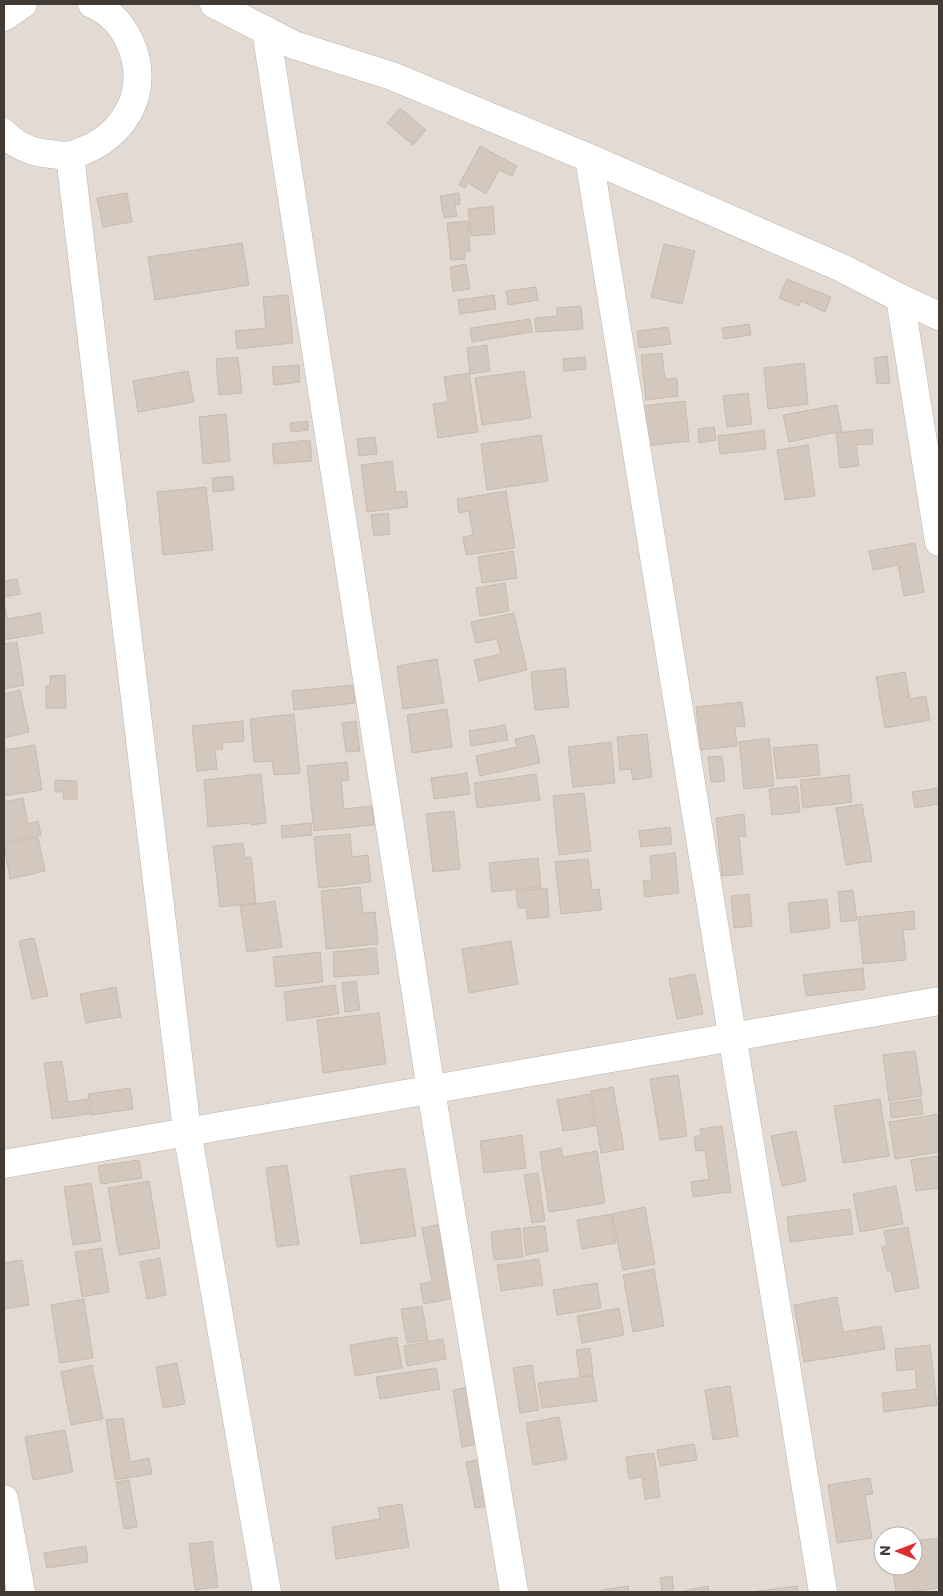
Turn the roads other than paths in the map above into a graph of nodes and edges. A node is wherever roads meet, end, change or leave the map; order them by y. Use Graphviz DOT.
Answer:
graph roads {
  1 [pos="23,4"];
  2 [pos="98,4"];
  3 [pos="214,4"];
  4 [pos="4,17"];
  5 [pos="266,30"];
  6 [pos="4,133"];
  7 [pos="70,156"];
  8 [pos="589,158"];
  9 [pos="900,298"];
  10 [pos="939,316"];
  11 [pos="939,542"];
  12 [pos="939,1001"];
  13 [pos="731,1039"];
  14 [pos="431,1090"];
  15 [pos="187,1131"];
  16 [pos="4,1164"];
  17 [pos="4,1499"];
  18 [pos="21,1592"];
  19 [pos="267,1592"];
  20 [pos="514,1592"];
  21 [pos="823,1592"];
  1 -- 4 [label="street"];
  2 -- 7 [label="street"];
  3 -- 5 [label="street"];
  5 -- 8 [label="street"];
  5 -- 14 [label="street"];
  6 -- 7 [label="street"];
  7 -- 15 [label="street"];
  8 -- 9 [label="street"];
  8 -- 13 [label="street"];
  9 -- 10 [label="street"];
  9 -- 11 [label="street"];
  12 -- 13 [label="street"];
  13 -- 14 [label="street"];
  13 -- 21 [label="street"];
  14 -- 15 [label="street"];
  14 -- 20 [label="street"];
  15 -- 16 [label="street"];
  15 -- 19 [label="street"];
  17 -- 18 [label="street"];
}
